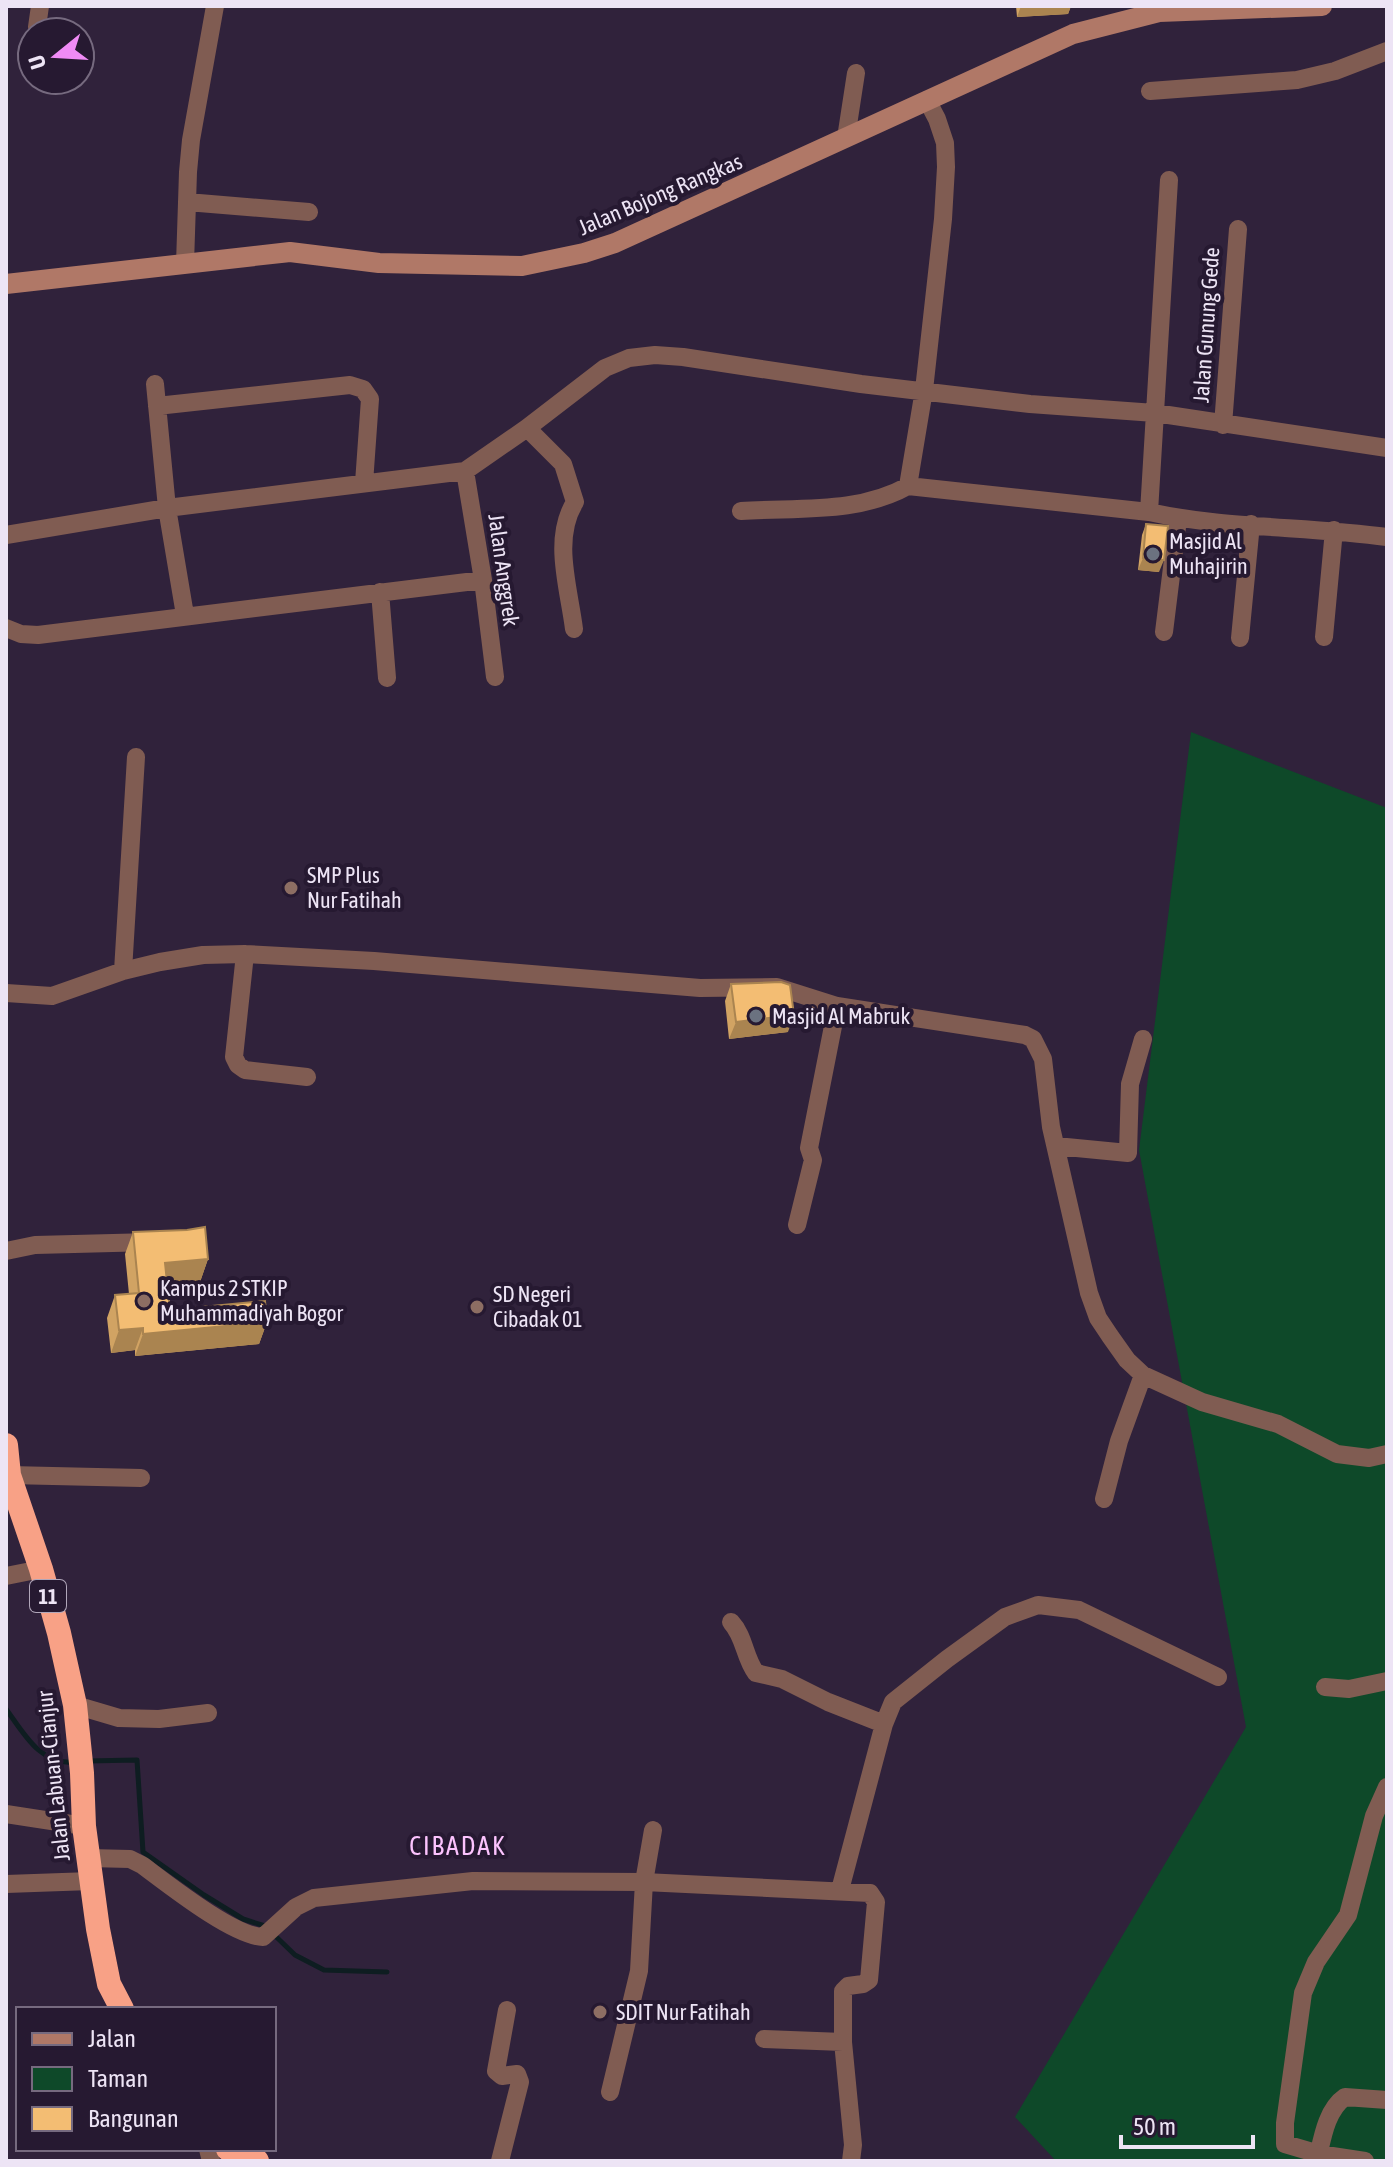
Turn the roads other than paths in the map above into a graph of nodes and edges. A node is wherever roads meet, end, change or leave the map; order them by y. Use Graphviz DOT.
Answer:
graph roads {
  1 [pos="215,6"];
  2 [pos="1322,6"];
  3 [pos="1159,9"];
  4 [pos="1387,51"];
  5 [pos="856,73"];
  6 [pos="1150,91"];
  7 [pos="927,100"];
  8 [pos="846,138"];
  9 [pos="1169,180"];
  10 [pos="187,202"];
  11 [pos="309,212"];
  12 [pos="1238,229"];
  13 [pos="185,264"];
  14 [pos="6,284"];
  15 [pos="155,384"];
  16 [pos="924,390"];
  17 [pos="157,406"];
  18 [pos="1155,413"];
  19 [pos="1223,425"];
  20 [pos="527,428"];
  21 [pos="1387,448"];
  22 [pos="465,471"];
  23 [pos="364,483"];
  24 [pos="908,486"];
  25 [pos="167,508"];
  26 [pos="741,511"];
  27 [pos="1149,512"];
  28 [pos="1178,519"];
  29 [pos="1251,524"];
  30 [pos="1334,530"];
  31 [pos="6,535"];
  32 [pos="1387,537"];
  33 [pos="483,580"];
  34 [pos="380,592"];
  35 [pos="185,615"];
  36 [pos="6,628"];
  37 [pos="574,629"];
  38 [pos="1164,632"];
  39 [pos="1324,637"];
  40 [pos="1240,638"];
  41 [pos="495,677"];
  42 [pos="387,678"];
  43 [pos="136,757"];
  44 [pos="245,954"];
  45 [pos="123,971"];
  46 [pos="6,993"];
  47 [pos="837,1006"];
  48 [pos="1143,1039"];
  49 [pos="307,1077"];
  50 [pos="1056,1146"];
  51 [pos="797,1225"];
  52 [pos="163,1242"];
  53 [pos="6,1251"];
  54 [pos="1143,1375"];
  55 [pos="6,1445"];
  56 [pos="1387,1454"];
  57 [pos="9,1475"];
  58 [pos="141,1478"];
  59 [pos="1104,1499"];
  60 [pos="41,1569"];
  61 [pos="6,1576"];
  62 [pos="731,1622"];
  63 [pos="1218,1677"];
  64 [pos="1387,1681"];
  65 [pos="1325,1687"];
  66 [pos="75,1705"];
  67 [pos="208,1713"];
  68 [pos="884,1724"];
  69 [pos="1387,1787"];
  70 [pos="6,1814"];
  71 [pos="84,1826"];
  72 [pos="653,1830"];
  73 [pos="90,1870"];
  74 [pos="644,1882"];
  75 [pos="6,1884"];
  76 [pos="840,1890"];
  77 [pos="121,2007"];
  78 [pos="507,2010"];
  79 [pos="764,2039"];
  80 [pos="843,2042"];
  81 [pos="610,2092"];
  82 [pos="1387,2100"];
  83 [pos="231,2151"];
  84 [pos="1318,2158"];
  85 [pos="257,2161"];
  86 [pos="500,2161"];
  87 [pos="851,2161"];
  88 [pos="1365,2161"];
  1 -- 10 [label="street"];
  2 -- 3 [label="main road, Jalan Bojong Rangkas"];
  3 -- 7 [label="main road, Jalan Bojong Rangkas"];
  4 -- 6 [label="street"];
  5 -- 8 [label="street"];
  7 -- 8 [label="main road, Jalan Bojong Rangkas"];
  7 -- 16 [label="street"];
  8 -- 13 [label="main road, Jalan Bojong Rangkas"];
  9 -- 18 [label="street"];
  10 -- 11 [label="street"];
  10 -- 13 [label="street"];
  12 -- 19 [label="street, Jalan Gunung Gede"];
  13 -- 14 [label="main road, Jalan Bojong Rangkas"];
  15 -- 17 [label="street"];
  16 -- 18 [label="street"];
  16 -- 20 [label="street"];
  16 -- 24 [label="street"];
  17 -- 23 [label="street"];
  17 -- 25 [label="street"];
  18 -- 19 [label="street"];
  18 -- 27 [label="street"];
  19 -- 21 [label="street"];
  20 -- 22 [label="street"];
  20 -- 37 [label="street"];
  22 -- 23 [label="street"];
  22 -- 33 [label="street, Jalan Anggrek"];
  23 -- 25 [label="street"];
  24 -- 26 [label="street"];
  24 -- 27 [label="street"];
  25 -- 31 [label="street"];
  25 -- 35 [label="street"];
  27 -- 28 [label="street"];
  28 -- 29 [label="street"];
  28 -- 38 [label="street"];
  29 -- 30 [label="street"];
  29 -- 40 [label="street"];
  30 -- 32 [label="street"];
  30 -- 39 [label="street"];
  33 -- 34 [label="street"];
  33 -- 41 [label="street, Jalan Anggrek"];
  34 -- 35 [label="street"];
  34 -- 42 [label="street"];
  35 -- 36 [label="street"];
  43 -- 45 [label="street"];
  44 -- 45 [label="street"];
  44 -- 47 [label="street"];
  44 -- 49 [label="street"];
  45 -- 46 [label="street"];
  47 -- 50 [label="street"];
  47 -- 51 [label="street"];
  48 -- 50 [label="street"];
  50 -- 54 [label="street"];
  52 -- 53 [label="street"];
  54 -- 56 [label="street"];
  54 -- 59 [label="street"];
  55 -- 57 [label="highway, Jalan Labuan-Cianjur / 11"];
  57 -- 58 [label="street"];
  57 -- 60 [label="highway, Jalan Labuan-Cianjur / 11"];
  60 -- 61 [label="street"];
  60 -- 66 [label="highway, Jalan Labuan-Cianjur / 11"];
  62 -- 68 [label="street"];
  63 -- 68 [label="street"];
  64 -- 65 [label="street"];
  66 -- 67 [label="street"];
  66 -- 71 [label="highway, Jalan Labuan-Cianjur / 11"];
  68 -- 76 [label="street"];
  69 -- 84 [label="street"];
  70 -- 71 [label="street"];
  71 -- 73 [label="highway, Jalan Labuan-Cianjur / 11"];
  72 -- 74 [label="street"];
  73 -- 74 [label="street"];
  73 -- 75 [label="street"];
  73 -- 77 [label="highway, Jalan Labuan-Cianjur / 11"];
  74 -- 76 [label="street"];
  74 -- 81 [label="street"];
  76 -- 80 [label="street"];
  78 -- 86 [label="street"];
  79 -- 80 [label="street"];
  80 -- 87 [label="street"];
  82 -- 84 [label="street"];
  83 -- 85 [label="highway"];
  84 -- 88 [label="street"];
}
